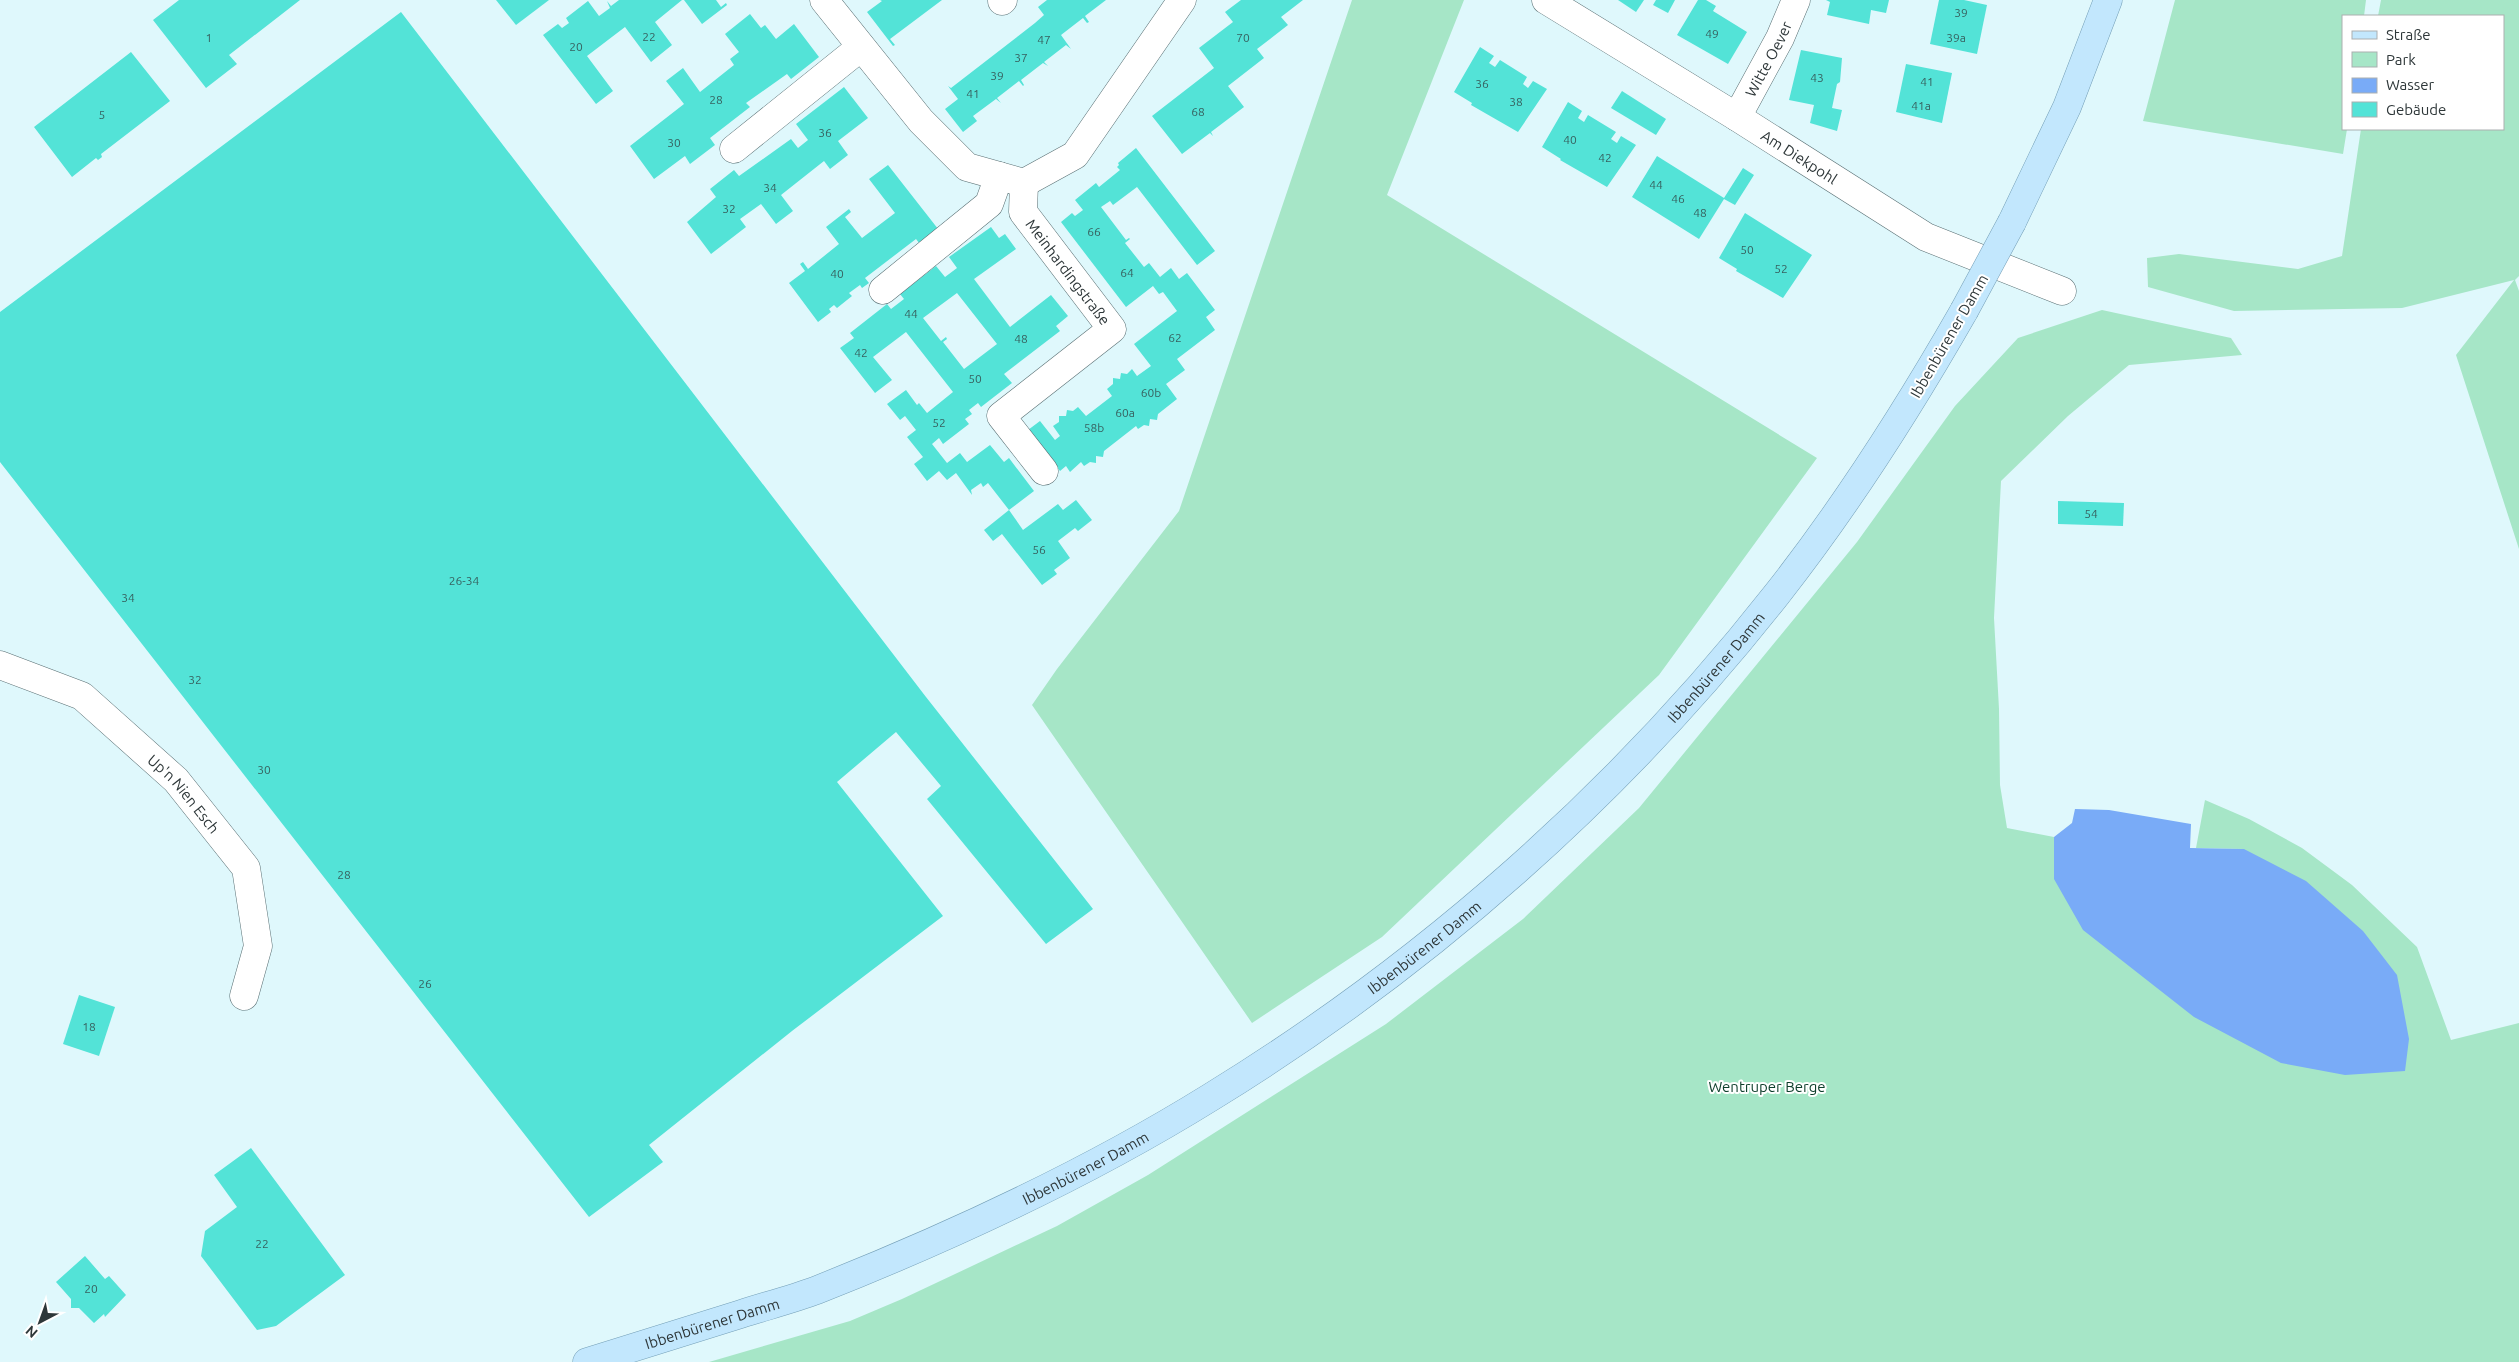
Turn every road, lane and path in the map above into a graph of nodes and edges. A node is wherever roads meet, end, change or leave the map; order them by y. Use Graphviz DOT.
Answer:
graph roads {
  1 [pos="824,0"];
  2 [pos="1546,0"];
  3 [pos="1796,0"];
  4 [pos="2108,0"];
  5 [pos="1173,3"];
  6 [pos="861,47"];
  7 [pos="1737,117"];
  8 [pos="734,149"];
  9 [pos="1012,179"];
  10 [pos="883,290"];
  11 [pos="2062,291"];
  12 [pos="1044,471"];
  13 [pos="0,665"];
  14 [pos="244,996"];
  15 [pos="587,1362"];
  1 -- 6 [label="street"];
  2 -- 7 [label="street, Am Diekpohl"];
  3 -- 7 [label="street, Witte Oever"];
  4 -- 15 [label="main road, Ibbenbürener Damm, bridge"];
  5 -- 9 [label="street"];
  6 -- 8 [label="street"];
  6 -- 9 [label="street"];
  7 -- 11 [label="street, Am Diekpohl"];
  9 -- 10 [label="street"];
  9 -- 12 [label="street, Meinhardingstraße"];
  13 -- 14 [label="street, Up'n Nien Esch"];
}
